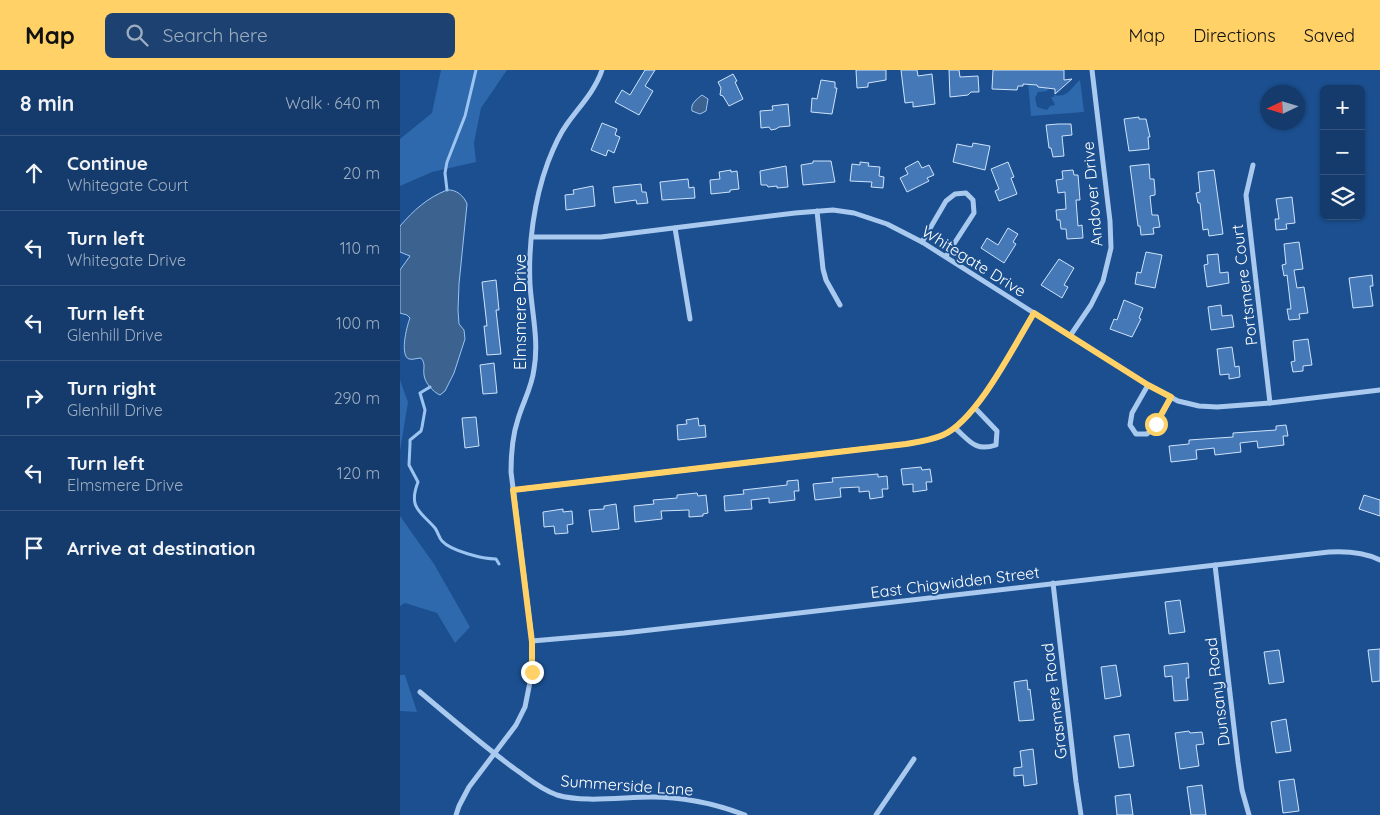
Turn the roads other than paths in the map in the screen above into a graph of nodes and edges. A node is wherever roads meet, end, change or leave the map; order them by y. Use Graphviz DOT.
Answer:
graph roads {
  1 [pos="602,70"];
  2 [pos="1092,70"];
  3 [pos="1254,165"];
  4 [pos="817,212"];
  5 [pos="675,228"];
  6 [pos="532,237"];
  7 [pos="922,242"];
  8 [pos="946,256"];
  9 [pos="840,305"];
  10 [pos="1034,313"];
  11 [pos="690,319"];
  12 [pos="1070,336"];
  13 [pos="1148,385"];
  14 [pos="1380,390"];
  15 [pos="1171,397"];
  16 [pos="1270,403"];
  17 [pos="975,408"];
  18 [pos="955,428"];
  19 [pos="513,490"];
  20 [pos="1380,560"];
  21 [pos="1215,565"];
  22 [pos="1053,583"];
  23 [pos="532,642"];
  24 [pos="420,692"];
  25 [pos="495,754"];
  26 [pos="914,759"];
  27 [pos="456,815"];
  28 [pos="745,815"];
  29 [pos="876,815"];
  30 [pos="1081,815"];
  31 [pos="1249,815"];
  1 -- 6 [label="street, Elmsmere Drive"];
  2 -- 12 [label="street, Andover Drive"];
  3 -- 16 [label="street, Portsmere Court"];
  4 -- 5 [label="street, Whitegate Drive"];
  4 -- 7 [label="street, Whitegate Drive"];
  4 -- 9 [label="street"];
  5 -- 6 [label="street, Whitegate Drive"];
  5 -- 11 [label="street"];
  6 -- 19 [label="street, Elmsmere Drive"];
  7 -- 8 [label="street, Whitegate Drive"];
  7 -- 8 [label="street"];
  8 -- 10 [label="street, Whitegate Drive"];
  10 -- 12 [label="street, Whitegate Drive"];
  10 -- 17 [label="street"];
  12 -- 13 [label="street, Whitegate Drive"];
  13 -- 15 [label="street, Whitegate Drive"];
  13 -- 15 [label="street"];
  14 -- 16 [label="street, Whitegate Drive"];
  15 -- 16 [label="street, Whitegate Drive"];
  17 -- 18 [label="street"];
  17 -- 18 [label="street"];
  18 -- 19 [label="street"];
  19 -- 23 [label="street, Elmsmere Drive"];
  20 -- 21 [label="street, East Chigwidden Street"];
  21 -- 22 [label="street, East Chigwidden Street"];
  21 -- 31 [label="street, Dunsany Road"];
  22 -- 23 [label="street, East Chigwidden Street"];
  22 -- 30 [label="street, Grasmere Road"];
  23 -- 25 [label="street, Elmsmere Drive"];
  24 -- 25 [label="street, Summerside Lane"];
  25 -- 27 [label="street, Elmsmere Drive"];
  25 -- 28 [label="street, Summerside Lane"];
  26 -- 29 [label="street"];
}
